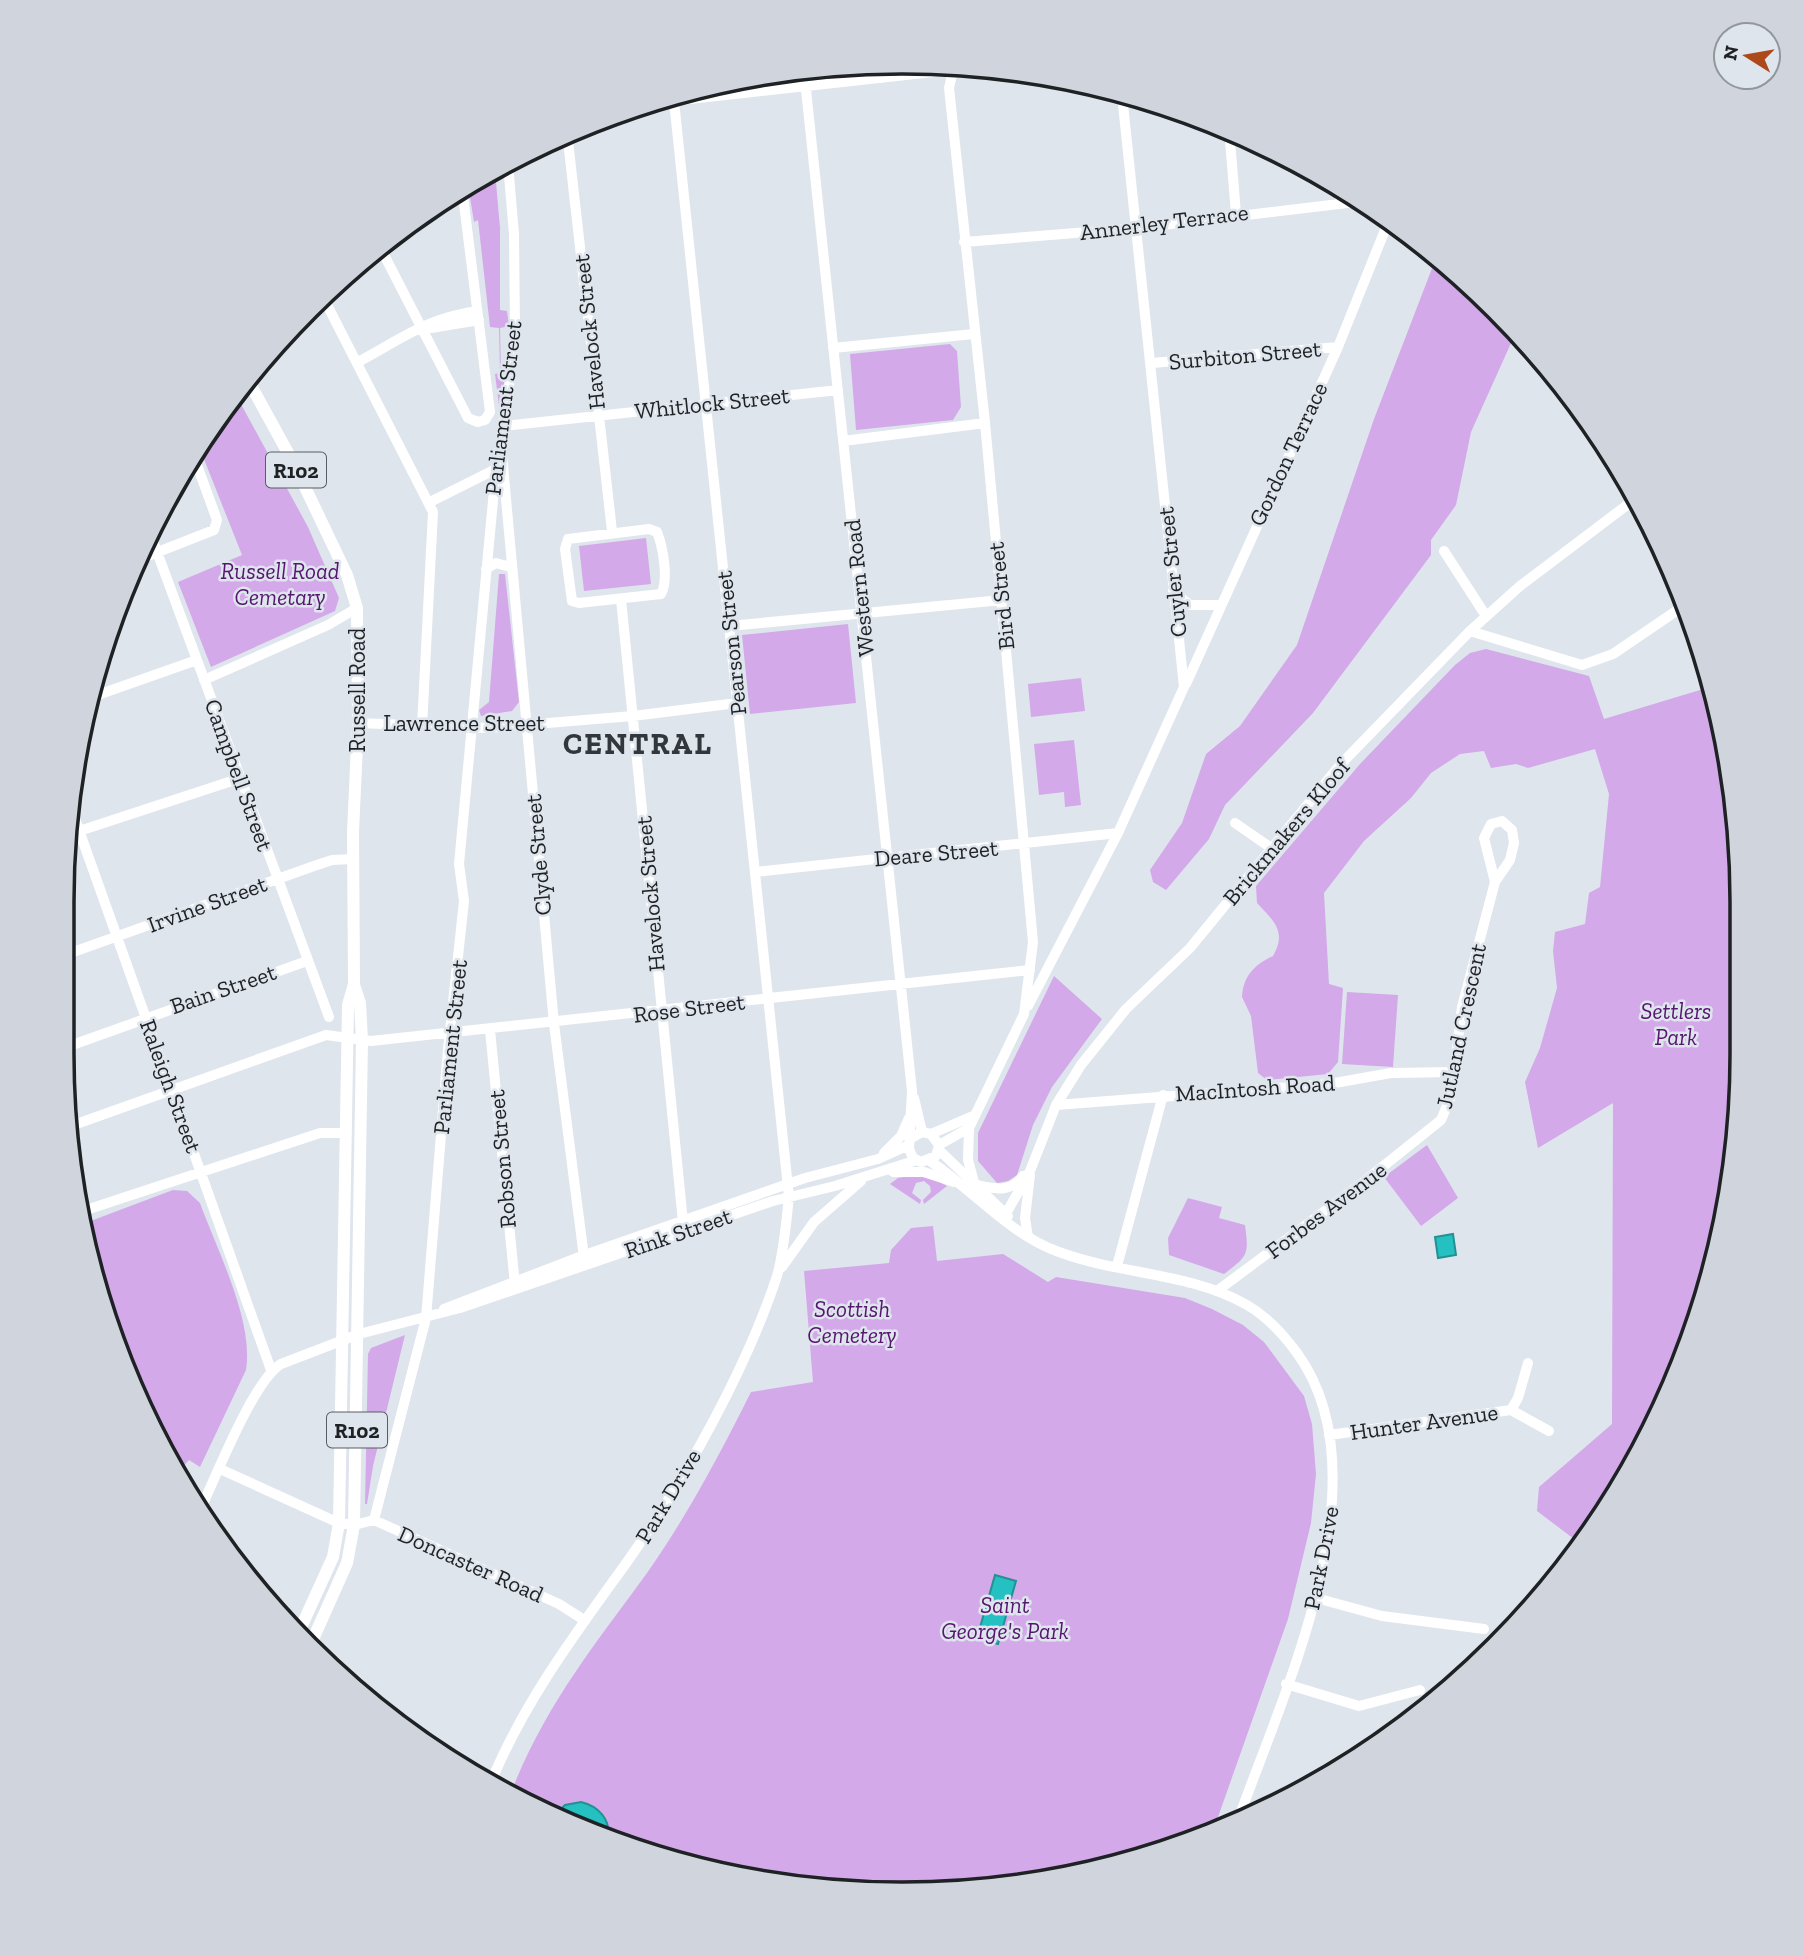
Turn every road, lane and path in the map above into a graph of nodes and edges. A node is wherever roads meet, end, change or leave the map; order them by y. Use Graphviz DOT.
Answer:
graph roads {
  1 [pos="883,74"];
  2 [pos="910,74"];
  3 [pos="952,75"];
  4 [pos="883,78"];
  5 [pos="805,80"];
  6 [pos="805,85"];
  7 [pos="708,97"];
  8 [pos="1123,104"];
  9 [pos="674,106"];
  10 [pos="1230,142"];
  11 [pos="568,144"];
  12 [pos="509,173"];
  13 [pos="463,199"];
  14 [pos="1340,199"];
  15 [pos="1340,202"];
  16 [pos="1344,202"];
  17 [pos="1236,214"];
  18 [pos="1138,228"];
  19 [pos="1385,230"];
  20 [pos="964,242"];
  21 [pos="384,255"];
  22 [pos="328,305"];
  23 [pos="478,315"];
  24 [pos="423,328"];
  25 [pos="974,334"];
  26 [pos="1338,346"];
  27 [pos="833,348"];
  28 [pos="358,362"];
  29 [pos="1152,363"];
  30 [pos="252,388"];
  31 [pos="838,390"];
  32 [pos="706,404"];
  33 [pos="598,415"];
  34 [pos="985,423"];
  35 [pos="504,426"];
  36 [pos="843,441"];
  37 [pos="502,443"];
  38 [pos="197,466"];
  39 [pos="496,469"];
  40 [pos="430,502"];
  41 [pos="1627,504"];
  42 [pos="612,531"];
  43 [pos="155,545"];
  44 [pos="1444,551"];
  45 [pos="158,554"];
  46 [pos="150,557"];
  47 [pos="510,568"];
  48 [pos="485,569"];
  49 [pos="1173,591"];
  50 [pos="621,599"];
  51 [pos="1002,600"];
  52 [pos="1219,605"];
  53 [pos="358,608"];
  54 [pos="1676,611"];
  55 [pos="861,613"];
  56 [pos="1486,616"];
  57 [pos="729,626"];
  58 [pos="1470,631"];
  59 [pos="197,660"];
  60 [pos="204,680"];
  61 [pos="1184,687"];
  62 [pos="100,693"];
  63 [pos="737,703"];
  64 [pos="633,716"];
  65 [pos="358,723"];
  66 [pos="422,726"];
  67 [pos="526,726"];
  68 [pos="471,728"];
  69 [pos="241,778"];
  70 [pos="1235,823"];
  71 [pos="77,826"];
  72 [pos="79,831"];
  73 [pos="1118,833"];
  74 [pos="1026,844"];
  75 [pos="1271,848"];
  76 [pos="887,858"];
  77 [pos="353,859"];
  78 [pos="755,872"];
  79 [pos="277,879"];
  80 [pos="1495,882"];
  81 [pos="117,936"];
  82 [pos="74,952"];
  83 [pos="307,961"];
  84 [pos="1030,970"];
  85 [pos="900,982"];
  86 [pos="354,984"];
  87 [pos="767,999"];
  88 [pos="661,1012"];
  89 [pos="1024,1014"];
  90 [pos="146,1016"];
  91 [pos="329,1017"];
  92 [pos="554,1024"];
  93 [pos="490,1030"];
  94 [pos="450,1032"];
  95 [pos="348,1037"];
  96 [pos="362,1040"];
  97 [pos="74,1044"];
  98 [pos="1453,1072"];
  99 [pos="173,1088"];
  100 [pos="912,1091"];
  101 [pos="1163,1095"];
  102 [pos="1056,1105"];
  103 [pos="910,1114"];
  104 [pos="976,1114"];
  105 [pos="77,1125"];
  106 [pos="1434,1127"];
  107 [pos="969,1128"];
  108 [pos="346,1133"];
  109 [pos="927,1133"];
  110 [pos="910,1141"];
  111 [pos="939,1147"];
  112 [pos="1036,1155"];
  113 [pos="878,1158"];
  114 [pos="917,1160"];
  115 [pos="930,1161"];
  116 [pos="201,1170"];
  117 [pos="1030,1171"];
  118 [pos="876,1175"];
  119 [pos="864,1178"];
  120 [pos="975,1183"];
  121 [pos="787,1185"];
  122 [pos="961,1185"];
  123 [pos="789,1197"];
  124 [pos="88,1209"];
  125 [pos="1005,1216"];
  126 [pos="683,1227"];
  127 [pos="1028,1237"];
  128 [pos="584,1261"];
  129 [pos="1117,1266"];
  130 [pos="777,1275"];
  131 [pos="515,1285"];
  132 [pos="1217,1291"];
  133 [pos="426,1318"];
  134 [pos="359,1334"];
  135 [pos="343,1340"];
  136 [pos="1528,1363"];
  137 [pos="271,1370"];
  138 [pos="1511,1410"];
  139 [pos="1549,1432"];
  140 [pos="1329,1435"];
  141 [pos="220,1469"];
  142 [pos="204,1501"];
  143 [pos="374,1520"];
  144 [pos="339,1523"];
  145 [pos="354,1525"];
  146 [pos="1316,1598"];
  147 [pos="584,1620"];
  148 [pos="302,1625"];
  149 [pos="1484,1629"];
  150 [pos="314,1638"];
  151 [pos="1286,1684"];
  152 [pos="1420,1690"];
  153 [pos="494,1776"];
  154 [pos="1242,1808"];
  1 -- 4 [label="street"];
  2 -- 4 [label="street"];
  3 -- 20 [label="street, Bird Street"];
  4 -- 6 [label="street"];
  5 -- 6 [label="street, Western Road"];
  6 -- 7 [label="street"];
  6 -- 27 [label="street, Western Road"];
  8 -- 18 [label="street, Cuyler Street"];
  9 -- 32 [label="street, Pearson Street"];
  10 -- 17 [label="street"];
  11 -- 33 [label="street, Havelock Street"];
  12 -- 35 [label="street, Parliament Street"];
  13 -- 23 [label="street"];
  14 -- 15 [label="street"];
  15 -- 16 [label="street, Annerley Terrace"];
  15 -- 17 [label="street, Annerley Terrace"];
  17 -- 18 [label="street, Annerley Terrace"];
  18 -- 20 [label="street, Annerley Terrace"];
  18 -- 29 [label="street, Cuyler Street"];
  19 -- 26 [label="street, Gordon Terrace"];
  20 -- 25 [label="street, Bird Street"];
  21 -- 24 [label="street"];
  22 -- 28 [label="street"];
  23 -- 24 [label="street"];
  23 -- 24 [label="street"];
  24 -- 28 [label="street"];
  25 -- 27 [label="street"];
  25 -- 34 [label="street, Bird Street"];
  26 -- 29 [label="street, Surbiton Street"];
  26 -- 52 [label="street, Gordon Terrace"];
  27 -- 31 [label="street, Western Road"];
  28 -- 40 [label="street"];
  29 -- 49 [label="street, Cuyler Street"];
  30 -- 53 [label="main road, Russell Road / R102"];
  31 -- 32 [label="street, Whitlock Street"];
  31 -- 36 [label="street, Western Road"];
  32 -- 33 [label="street, Whitlock Street"];
  32 -- 57 [label="street, Pearson Street"];
  33 -- 35 [label="street, Whitlock Street"];
  33 -- 42 [label="street, Havelock Street"];
  34 -- 36 [label="street"];
  34 -- 51 [label="street, Bird Street"];
  35 -- 37 [label="street, Parliament Street"];
  36 -- 55 [label="street, Western Road"];
  37 -- 39 [label="street, Parliament Street"];
  37 -- 47 [label="street, Clyde Street"];
  38 -- 45 [label="street"];
  39 -- 40 [label="street"];
  39 -- 48 [label="street, Parliament Street"];
  40 -- 66 [label="street"];
  41 -- 56 [label="street, Brickmakers Kloof"];
  42 -- 50 [label="street"];
  42 -- 50 [label="street"];
  43 -- 45 [label="street, Campbell Street"];
  44 -- 56 [label="street"];
  45 -- 46 [label="street"];
  45 -- 59 [label="street, Campbell Street"];
  47 -- 48 [label="street"];
  47 -- 67 [label="street, Clyde Street"];
  48 -- 68 [label="street, Parliament Street"];
  49 -- 52 [label="street"];
  49 -- 61 [label="street, Cuyler Street"];
  50 -- 64 [label="street, Havelock Street"];
  51 -- 55 [label="street"];
  51 -- 74 [label="street, Bird Street"];
  52 -- 61 [label="street, Gordon Terrace"];
  53 -- 60 [label="street"];
  53 -- 65 [label="main road, Russell Road / R102"];
  54 -- 58 [label="street"];
  55 -- 57 [label="street"];
  55 -- 76 [label="street, Western Road"];
  56 -- 58 [label="street, Brickmakers Kloof"];
  57 -- 63 [label="street, Pearson Street"];
  58 -- 75 [label="street, Brickmakers Kloof"];
  59 -- 60 [label="street, Campbell Street"];
  59 -- 62 [label="street"];
  60 -- 69 [label="street, Campbell Street"];
  61 -- 73 [label="street"];
  63 -- 64 [label="street, Lawrence Street"];
  63 -- 78 [label="street, Pearson Street"];
  64 -- 67 [label="street, Lawrence Street"];
  64 -- 88 [label="street, Havelock Street"];
  65 -- 66 [label="street, Lawrence Street"];
  65 -- 77 [label="main road, Russell Road / R102"];
  66 -- 68 [label="street, Lawrence Street"];
  67 -- 68 [label="street, Lawrence Street"];
  67 -- 92 [label="street, Clyde Street"];
  68 -- 94 [label="street, Parliament Street"];
  69 -- 72 [label="street"];
  69 -- 79 [label="street, Campbell Street"];
  70 -- 75 [label="street"];
  71 -- 72 [label="street, Raleigh Street"];
  72 -- 81 [label="street, Raleigh Street"];
  73 -- 74 [label="street, Deare Street"];
  73 -- 89 [label="street"];
  74 -- 76 [label="street, Deare Street"];
  74 -- 84 [label="street, Bird Street"];
  75 -- 102 [label="street, Brickmakers Kloof"];
  76 -- 78 [label="street, Deare Street"];
  76 -- 85 [label="street, Western Road"];
  77 -- 79 [label="street, Irvine Street"];
  77 -- 86 [label="main road, Russell Road / R102"];
  78 -- 87 [label="street, Pearson Street"];
  79 -- 81 [label="street, Irvine Street"];
  79 -- 83 [label="street, Campbell Street"];
  80 -- 80 [label="street, Jutland Crescent"];
  80 -- 98 [label="street, Jutland Crescent"];
  81 -- 82 [label="street, Irvine Street"];
  81 -- 90 [label="street, Raleigh Street"];
  83 -- 90 [label="street, Bain Street"];
  83 -- 91 [label="street, Campbell Street"];
  84 -- 85 [label="street, Rose Street"];
  84 -- 89 [label="street, Bird Street"];
  85 -- 87 [label="street, Rose Street"];
  85 -- 100 [label="street, Western Road"];
  86 -- 95 [label="main road, Russell Road / R102"];
  86 -- 96 [label="main road, Russell Road / R102"];
  87 -- 88 [label="street, Rose Street"];
  87 -- 121 [label="street, Pearson Street"];
  88 -- 92 [label="street, Rose Street"];
  88 -- 126 [label="street, Havelock Street"];
  89 -- 104 [label="street, Bird Street"];
  90 -- 97 [label="street, Bain Street"];
  90 -- 99 [label="street, Raleigh Street"];
  92 -- 93 [label="street, Rose Street"];
  92 -- 128 [label="street, Clyde Street"];
  93 -- 94 [label="street, Rose Street"];
  93 -- 131 [label="street, Robson Street"];
  94 -- 96 [label="street, Rose Street"];
  94 -- 133 [label="street, Parliament Street"];
  95 -- 96 [label="street, Rose Street"];
  95 -- 99 [label="street, Rose Street"];
  95 -- 108 [label="main road, Russell Road / R102"];
  96 -- 134 [label="main road, Russell Road / R102"];
  98 -- 101 [label="street, MacIntosh Road"];
  98 -- 106 [label="street, Jutland Crescent"];
  99 -- 105 [label="street, Rose Street"];
  99 -- 116 [label="street, Raleigh Street"];
  100 -- 103 [label="street, Western Road"];
  100 -- 109 [label="street, Western Road"];
  101 -- 102 [label="street, MacIntosh Road"];
  101 -- 129 [label="street"];
  102 -- 112 [label="street, Brickmakers Kloof"];
  103 -- 110 [label="street, Western Road"];
  103 -- 113 [label="street"];
  104 -- 107 [label="street, Bird Street"];
  104 -- 109 [label="street"];
  106 -- 132 [label="street, Forbes Avenue"];
  107 -- 111 [label="street"];
  107 -- 120 [label="street"];
  108 -- 116 [label="street"];
  108 -- 135 [label="main road, Russell Road / R102"];
  109 -- 110 [label="street"];
  109 -- 111 [label="street"];
  110 -- 113 [label="street, Rink Street"];
  110 -- 114 [label="street"];
  111 -- 115 [label="street"];
  111 -- 120 [label="street, Park Drive"];
  112 -- 117 [label="street, Brickmakers Kloof"];
  112 -- 120 [label="street"];
  113 -- 121 [label="street, Rink Street"];
  114 -- 115 [label="street"];
  114 -- 118 [label="street, Rink Street"];
  115 -- 122 [label="street, Park Drive"];
  116 -- 124 [label="street"];
  116 -- 137 [label="street, Raleigh Street"];
  117 -- 125 [label="street, Brickmakers Kloof"];
  117 -- 127 [label="street"];
  118 -- 119 [label="street, Rink Street"];
  118 -- 122 [label="street"];
  119 -- 123 [label="street, Rink Street"];
  119 -- 130 [label="street"];
  120 -- 125 [label="street, Park Drive"];
  121 -- 123 [label="street, Park Drive"];
  121 -- 126 [label="street, Rink Street"];
  122 -- 125 [label="street, Park Drive"];
  123 -- 126 [label="street, Rink Street"];
  123 -- 130 [label="street, Park Drive"];
  125 -- 127 [label="street, Park Drive"];
  126 -- 128 [label="street, Rink Street"];
  127 -- 129 [label="street, Park Drive"];
  128 -- 131 [label="street, Rink Street"];
  129 -- 132 [label="street, Park Drive"];
  130 -- 147 [label="street, Park Drive"];
  131 -- 133 [label="street, Rink Street"];
  132 -- 140 [label="street, Park Drive"];
  133 -- 134 [label="street, Rink Street"];
  133 -- 143 [label="street, Parliament Street"];
  134 -- 135 [label="street, Rink Street"];
  134 -- 145 [label="main road, R102"];
  135 -- 137 [label="street, Rink Street"];
  135 -- 144 [label="main road, R102"];
  136 -- 138 [label="street, Hunter Avenue"];
  137 -- 141 [label="street"];
  138 -- 139 [label="street"];
  138 -- 140 [label="street, Hunter Avenue"];
  140 -- 146 [label="street, Park Drive"];
  141 -- 142 [label="street"];
  141 -- 144 [label="street"];
  143 -- 145 [label="street, Doncaster Road"];
  143 -- 147 [label="street, Doncaster Road"];
  144 -- 145 [label="street"];
  144 -- 148 [label="main road, R102"];
  145 -- 150 [label="main road, R102"];
  146 -- 149 [label="street"];
  146 -- 151 [label="street, Park Drive"];
  147 -- 153 [label="street, Park Drive"];
  151 -- 152 [label="street"];
  151 -- 154 [label="street, Park Drive"];
}
